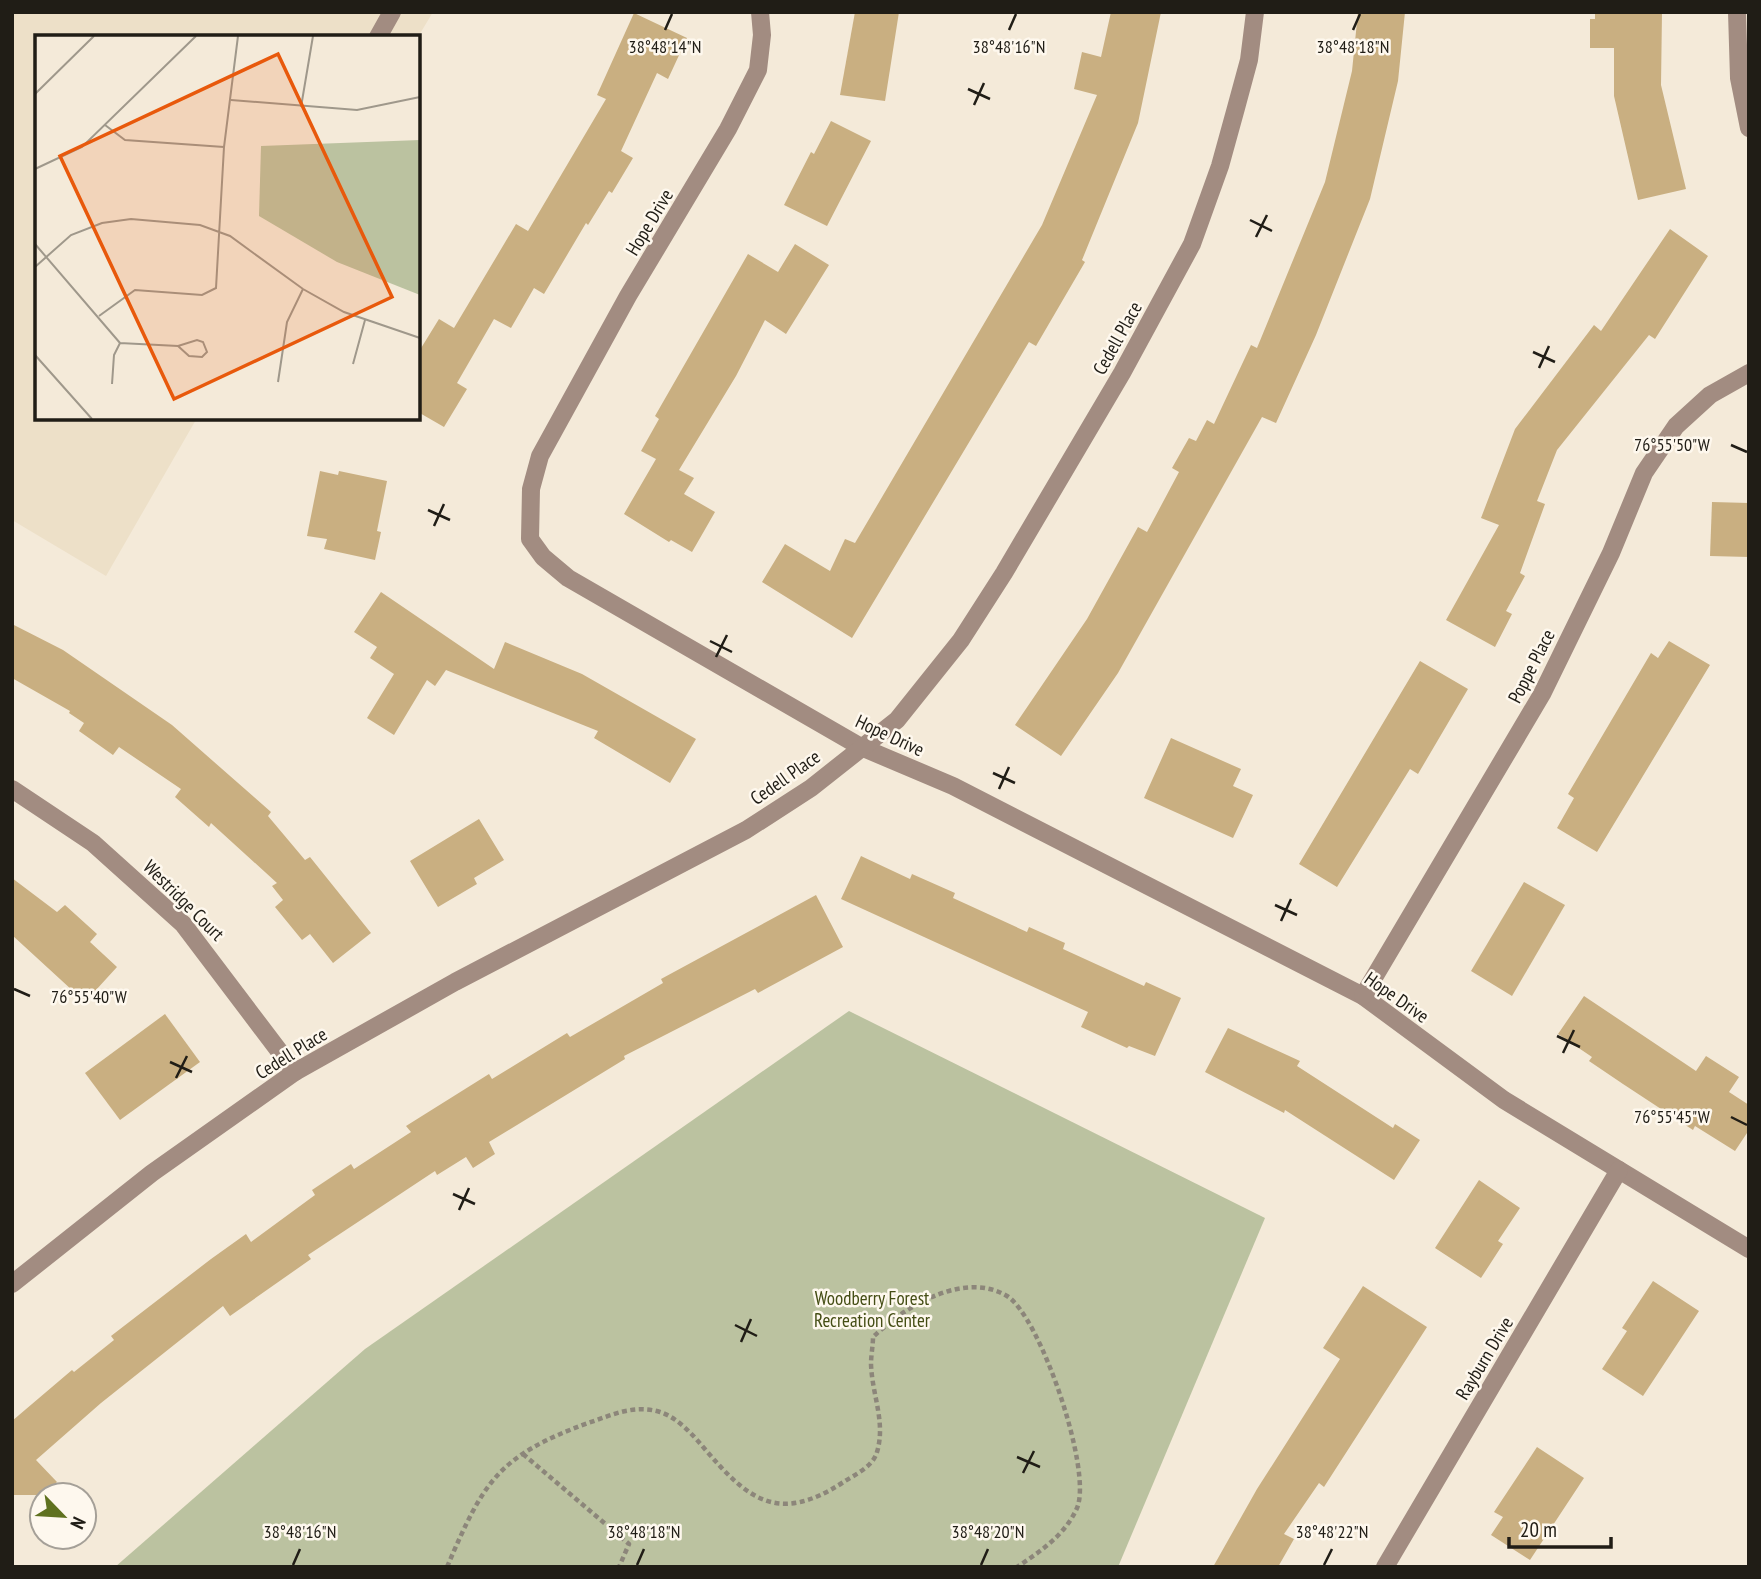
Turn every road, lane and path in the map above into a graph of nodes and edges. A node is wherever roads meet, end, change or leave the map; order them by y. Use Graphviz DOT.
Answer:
graph roads {
  1 [pos="392,12"];
  2 [pos="760,12"];
  3 [pos="1255,12"];
  4 [pos="1737,12"];
  5 [pos="379,35"];
  6 [pos="1749,128"];
  7 [pos="1749,373"];
  8 [pos="862,747"];
  9 [pos="12,789"];
  10 [pos="1363,996"];
  11 [pos="295,1072"];
  12 [pos="1619,1170"];
  13 [pos="1749,1249"];
  14 [pos="12,1283"];
  15 [pos="523,1454"];
  16 [pos="447,1567"];
  17 [pos="619,1567"];
  18 [pos="1017,1567"];
  19 [pos="1385,1567"];
  1 -- 5 [label="street"];
  2 -- 8 [label="street, Hope Drive"];
  3 -- 8 [label="street, Cedell Place"];
  4 -- 6 [label="street"];
  7 -- 10 [label="street, Poppe Place"];
  8 -- 10 [label="street, Hope Drive"];
  8 -- 11 [label="street, Cedell Place"];
  9 -- 11 [label="street, Westridge Court"];
  10 -- 12 [label="street, Hope Drive"];
  11 -- 14 [label="street, Cedell Place"];
  12 -- 13 [label="street, Hope Drive"];
  12 -- 19 [label="street, Rayburn Drive"];
  15 -- 16 [label="path"];
  15 -- 17 [label="path"];
  15 -- 18 [label="path"];
}
